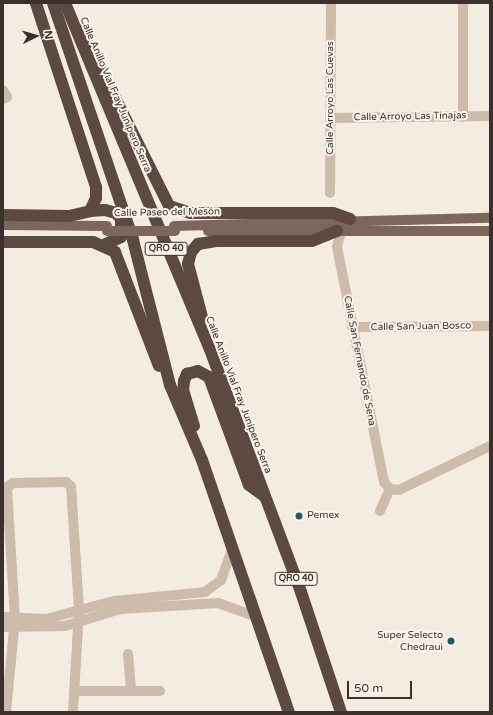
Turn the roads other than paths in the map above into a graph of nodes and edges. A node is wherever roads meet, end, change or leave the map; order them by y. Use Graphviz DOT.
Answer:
graph roads {
  1 [pos="36,3"];
  2 [pos="53,3"];
  3 [pos="66,3"];
  4 [pos="331,3"];
  5 [pos="463,3"];
  6 [pos="61,79"];
  7 [pos="3,90"];
  8 [pos="3,99"];
  9 [pos="490,116"];
  10 [pos="463,117"];
  11 [pos="331,118"];
  12 [pos="106,165"];
  13 [pos="330,193"];
  14 [pos="90,211"];
  15 [pos="3,215"];
  16 [pos="490,218"];
  17 [pos="350,219"];
  18 [pos="3,225"];
  19 [pos="175,228"];
  20 [pos="107,229"];
  21 [pos="3,230"];
  22 [pos="335,231"];
  23 [pos="490,231"];
  24 [pos="3,242"];
  25 [pos="104,245"];
  26 [pos="490,326"];
  27 [pos="352,327"];
  28 [pos="212,355"];
  29 [pos="170,385"];
  30 [pos="490,446"];
  31 [pos="202,460"];
  32 [pos="390,489"];
  33 [pos="264,496"];
  34 [pos="380,511"];
  35 [pos="232,549"];
  36 [pos="214,587"];
  37 [pos="159,602"];
  38 [pos="218,603"];
  39 [pos="79,610"];
  40 [pos="3,617"];
  41 [pos="256,617"];
  42 [pos="79,622"];
  43 [pos="15,624"];
  44 [pos="3,627"];
  45 [pos="128,654"];
  46 [pos="75,691"];
  47 [pos="131,691"];
  48 [pos="160,691"];
  49 [pos="6,712"];
  50 [pos="73,712"];
  51 [pos="289,712"];
  52 [pos="341,712"];
  1 -- 6 [label="highway"];
  2 -- 12 [label="highway, QRO 40"];
  3 -- 17 [label="highway"];
  3 -- 28 [label="highway, Calle Anillo Vial Fray Junípero Serra / QRO 40"];
  4 -- 11 [label="street, Calle Arroyo Las Cuevas"];
  5 -- 10 [label="street"];
  6 -- 12 [label="highway"];
  6 -- 14 [label="highway"];
  7 -- 8 [label="street"];
  9 -- 10 [label="street, Calle Arroyo Las Tinajas"];
  10 -- 11 [label="street, Calle Arroyo Las Tinajas"];
  11 -- 13 [label="street, Calle Arroyo Las Cuevas"];
  12 -- 29 [label="highway, QRO 40"];
  14 -- 15 [label="highway"];
  14 -- 25 [label="highway"];
  16 -- 17 [label="main road, Calle Paseo del Mesón"];
  17 -- 19 [label="main road, Calle Paseo del Mesón"];
  18 -- 20 [label="main road, Calle Paseo del Mesón"];
  19 -- 20 [label="main road, Calle Paseo del Mesón"];
  19 -- 22 [label="main road, Calle Paseo del Mesón"];
  20 -- 21 [label="main road, Calle Paseo del Mesón"];
  22 -- 23 [label="main road, Calle Paseo del Mesón"];
  22 -- 27 [label="street, Calle San Fernando de Sena"];
  22 -- 28 [label="highway"];
  24 -- 25 [label="highway"];
  25 -- 29 [label="highway"];
  26 -- 27 [label="street, Calle San Juan Bosco"];
  27 -- 32 [label="street, Calle San Fernando de Sena"];
  28 -- 33 [label="highway, Calle Anillo Vial Fray Junípero Serra / QRO 40"];
  29 -- 31 [label="highway, QRO 40"];
  30 -- 32 [label="street"];
  31 -- 33 [label="highway"];
  31 -- 35 [label="highway, QRO 40"];
  32 -- 34 [label="street"];
  33 -- 52 [label="highway, Calle Anillo Vial Fray Junípero Serra / QRO 40"];
  35 -- 36 [label="street"];
  35 -- 41 [label="highway, QRO 40"];
  36 -- 37 [label="street"];
  36 -- 38 [label="street"];
  37 -- 38 [label="street"];
  37 -- 39 [label="street"];
  37 -- 42 [label="street"];
  38 -- 41 [label="street"];
  39 -- 42 [label="street"];
  39 -- 43 [label="street"];
  39 -- 43 [label="street"];
  40 -- 43 [label="street"];
  41 -- 51 [label="highway, QRO 40"];
  42 -- 43 [label="street"];
  42 -- 46 [label="street"];
  43 -- 44 [label="street"];
  43 -- 49 [label="street"];
  45 -- 47 [label="street"];
  46 -- 47 [label="street"];
  46 -- 50 [label="street"];
  47 -- 48 [label="street"];
}
